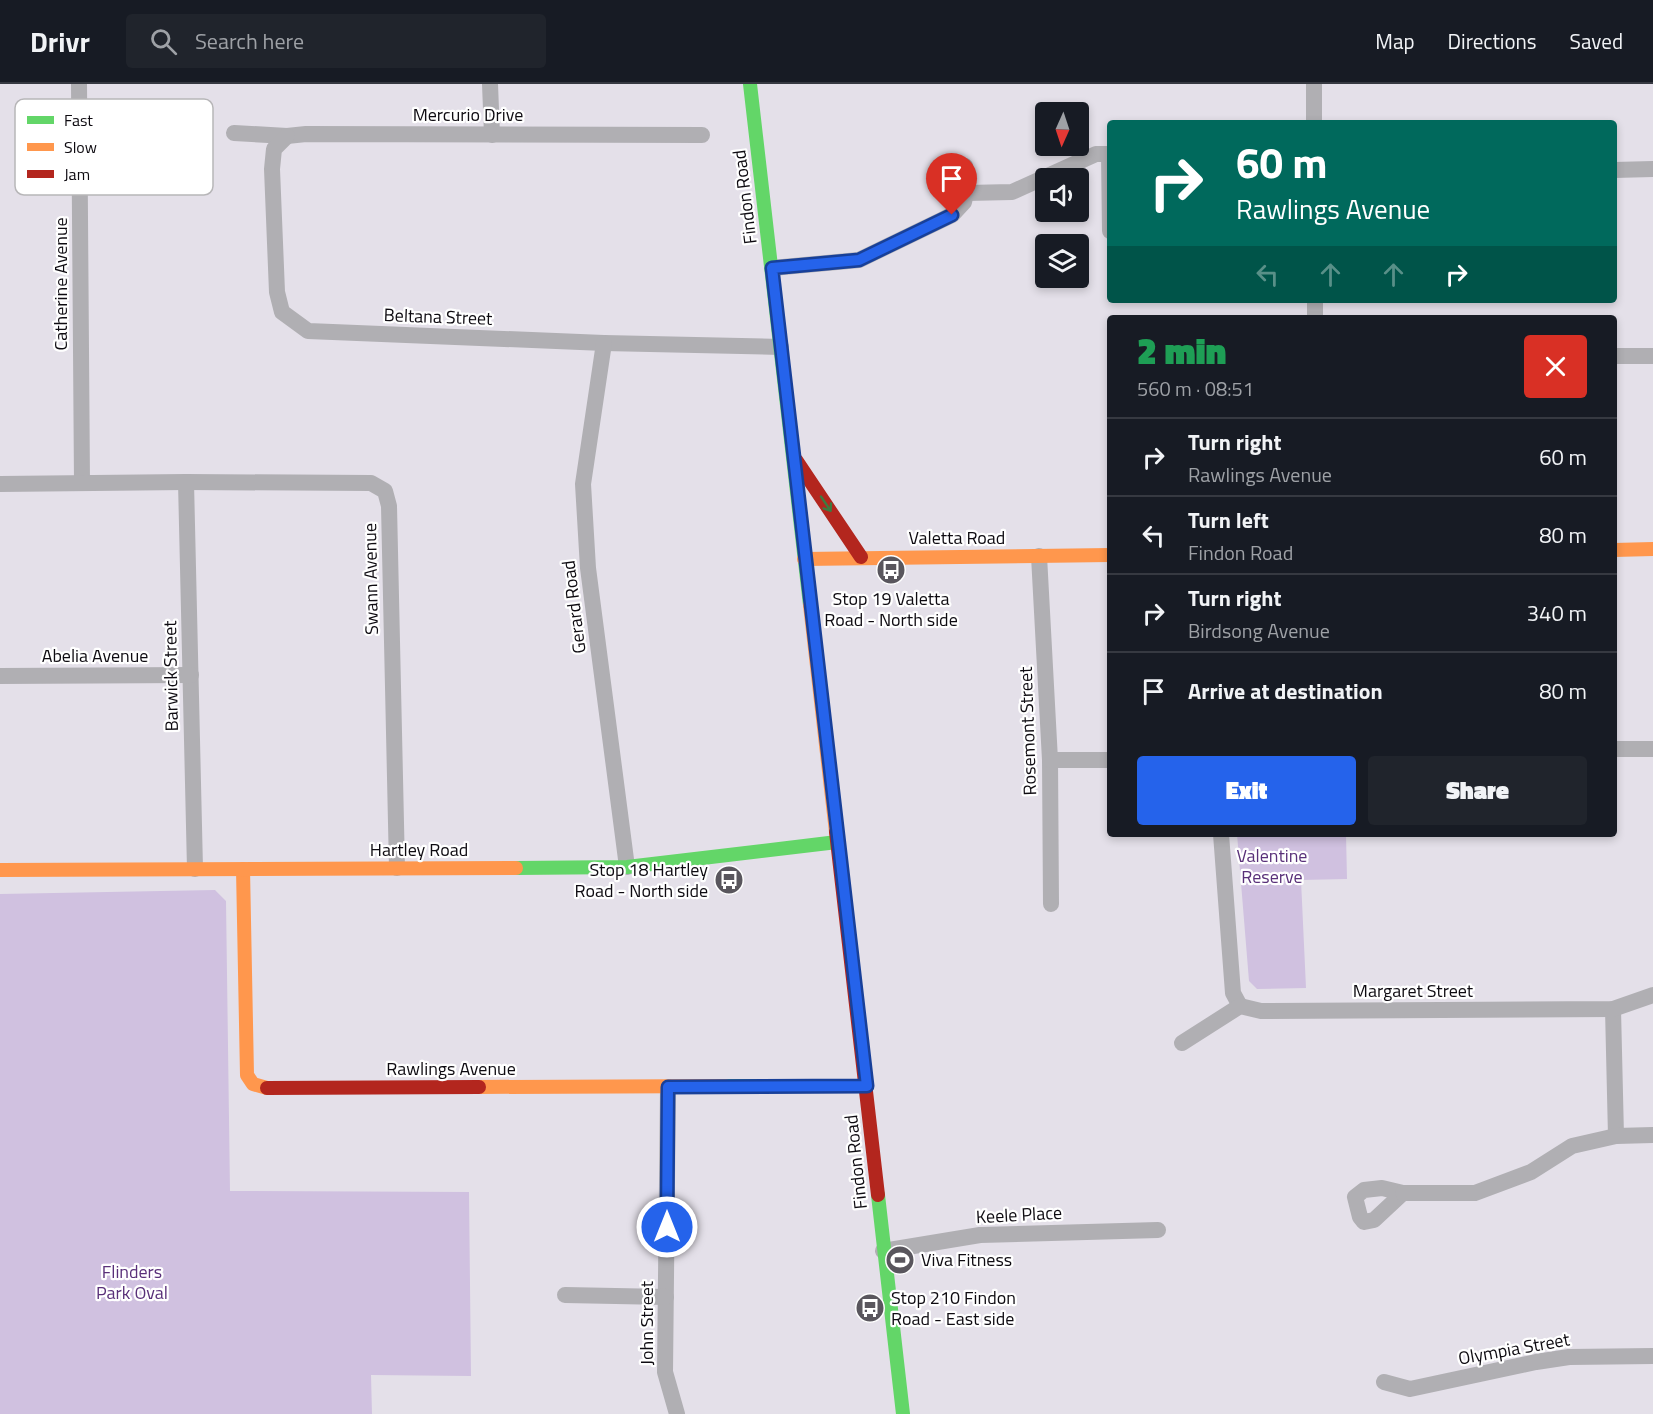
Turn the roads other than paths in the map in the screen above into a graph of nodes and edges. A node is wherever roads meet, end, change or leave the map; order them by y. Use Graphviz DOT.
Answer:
graph roads {
  1 [pos="79,84"];
  2 [pos="490,84"];
  3 [pos="750,84"];
  4 [pos="1314,84"];
  5 [pos="79,99"];
  6 [pos="1314,120"];
  7 [pos="234,133"];
  8 [pos="492,135"];
  9 [pos="702,135"];
  10 [pos="286,136"];
  11 [pos="1107,154"];
  12 [pos="965,166"];
  13 [pos="1653,169"];
  14 [pos="1617,170"];
  15 [pos="966,193"];
  16 [pos="80,195"];
  17 [pos="772,268"];
  18 [pos="604,343"];
  19 [pos="781,347"];
  20 [pos="1617,356"];
  21 [pos="1653,356"];
  22 [pos="793,456"];
  23 [pos="186,482"];
  24 [pos="82,483"];
  25 [pos="0,484"];
  26 [pos="1617,549"];
  27 [pos="1653,549"];
  28 [pos="1107,555"];
  29 [pos="1039,556"];
  30 [pos="861,557"];
  31 [pos="804,559"];
  32 [pos="191,675"];
  33 [pos="0,676"];
  34 [pos="1617,749"];
  35 [pos="1653,749"];
  36 [pos="1050,760"];
  37 [pos="1107,760"];
  38 [pos="1221,837"];
  39 [pos="837,842"];
  40 [pos="627,867"];
  41 [pos="397,868"];
  42 [pos="195,869"];
  43 [pos="243,869"];
  44 [pos="0,870"];
  45 [pos="1051,904"];
  46 [pos="1653,995"];
  47 [pos="1240,1006"];
  48 [pos="1613,1009"];
  49 [pos="1182,1043"];
  50 [pos="867,1086"];
  51 [pos="668,1087"];
  52 [pos="1653,1135"];
  53 [pos="1616,1136"];
  54 [pos="1403,1193"];
  55 [pos="1158,1230"];
  56 [pos="883,1251"];
  57 [pos="565,1295"];
  58 [pos="666,1297"];
  59 [pos="1653,1356"];
  60 [pos="1384,1382"];
  61 [pos="676,1414"];
  62 [pos="903,1414"];
  1 -- 5 [label="street, Catherine Avenue"];
  2 -- 8 [label="street"];
  3 -- 17 [label="street, Findon Road"];
  4 -- 6 [label="street"];
  7 -- 10 [label="street, Mercurio Drive"];
  8 -- 9 [label="street, Mercurio Drive"];
  8 -- 10 [label="street, Mercurio Drive"];
  10 -- 18 [label="street, Beltana Street"];
  11 -- 15 [label="street"];
  12 -- 15 [label="street"];
  13 -- 14 [label="street"];
  15 -- 17 [label="street"];
  16 -- 24 [label="street, Catherine Avenue"];
  17 -- 19 [label="street, Findon Road"];
  18 -- 19 [label="street, Beltana Street"];
  18 -- 40 [label="street, Gerard Road"];
  19 -- 22 [label="street, Findon Road"];
  20 -- 21 [label="street"];
  22 -- 30 [label="street, one-way"];
  22 -- 31 [label="street, Findon Road"];
  23 -- 24 [label="street"];
  23 -- 32 [label="street, Barwick Street"];
  23 -- 41 [label="street, Swann Avenue"];
  24 -- 25 [label="street"];
  26 -- 27 [label="street"];
  28 -- 29 [label="street, Valetta Road"];
  29 -- 30 [label="street, Valetta Road"];
  29 -- 36 [label="street, Rosemont Street"];
  30 -- 31 [label="street, Valetta Road"];
  31 -- 39 [label="street, Findon Road"];
  32 -- 33 [label="street, Abelia Avenue"];
  32 -- 42 [label="street, Barwick Street"];
  34 -- 35 [label="street"];
  36 -- 37 [label="street"];
  36 -- 45 [label="street, Rosemont Street"];
  38 -- 47 [label="street"];
  39 -- 40 [label="street, Hartley Road"];
  39 -- 50 [label="street, Findon Road"];
  40 -- 41 [label="street, Hartley Road"];
  41 -- 43 [label="street, Hartley Road"];
  42 -- 43 [label="street, Hartley Road"];
  42 -- 44 [label="street, Hartley Road"];
  43 -- 51 [label="street, Rawlings Avenue"];
  46 -- 48 [label="street, Margaret Street"];
  47 -- 48 [label="street, Margaret Street"];
  47 -- 49 [label="street"];
  48 -- 53 [label="street"];
  50 -- 51 [label="street, Rawlings Avenue"];
  50 -- 56 [label="street, Findon Road"];
  51 -- 58 [label="street, John Street"];
  52 -- 53 [label="street"];
  53 -- 54 [label="street"];
  55 -- 56 [label="street, Keele Place"];
  56 -- 62 [label="street, Findon Road"];
  57 -- 58 [label="street"];
  58 -- 61 [label="street, John Street"];
  59 -- 60 [label="street, Olympia Street"];
}
